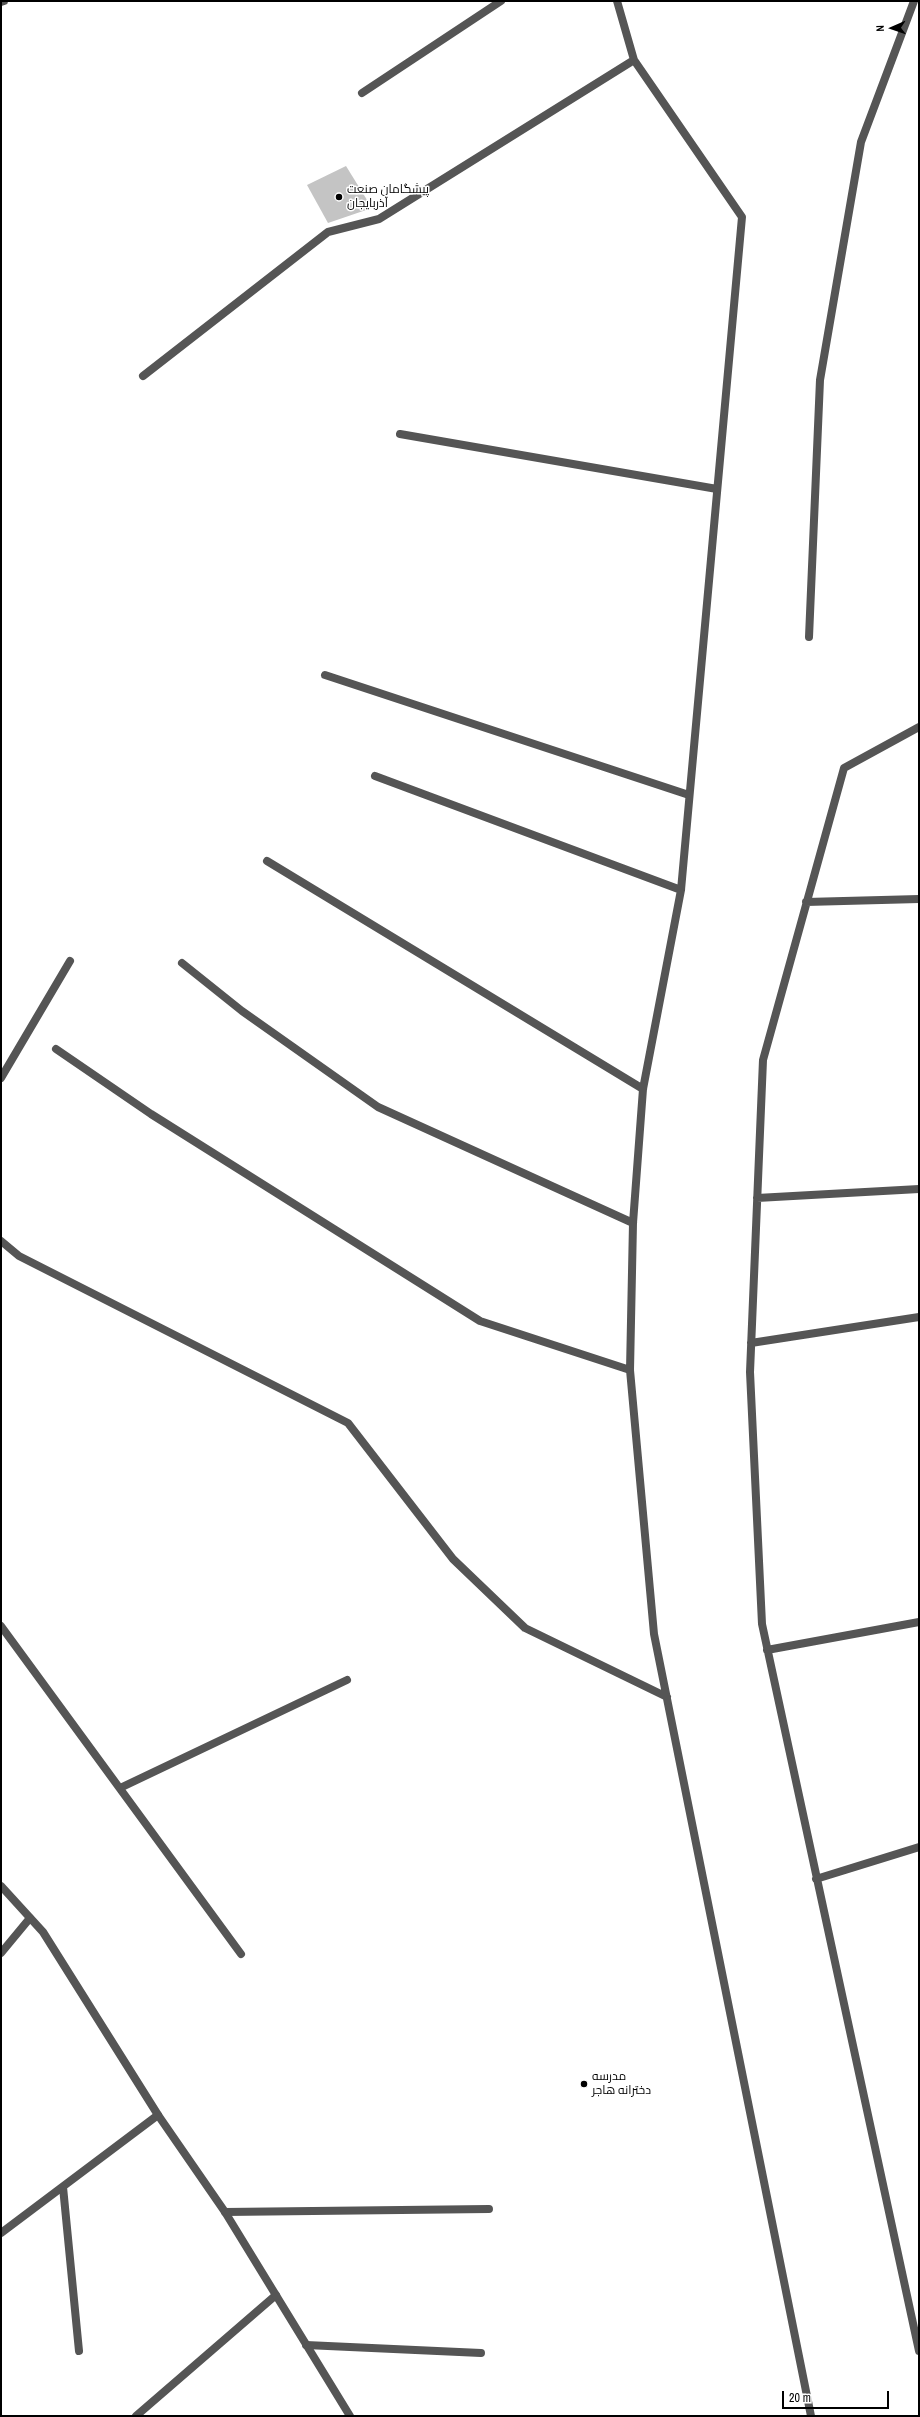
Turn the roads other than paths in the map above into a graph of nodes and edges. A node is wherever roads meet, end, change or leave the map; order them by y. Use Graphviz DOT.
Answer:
graph roads {
  1 [pos="4,1"];
  2 [pos="501,1"];
  3 [pos="617,1"];
  4 [pos="914,1"];
  5 [pos="1,2"];
  6 [pos="634,60"];
  7 [pos="362,94"];
  8 [pos="143,376"];
  9 [pos="400,434"];
  10 [pos="717,489"];
  11 [pos="809,637"];
  12 [pos="325,675"];
  13 [pos="919,727"];
  14 [pos="375,776"];
  15 [pos="689,795"];
  16 [pos="267,861"];
  17 [pos="681,890"];
  18 [pos="919,899"];
  19 [pos="806,902"];
  20 [pos="70,961"];
  21 [pos="182,963"];
  22 [pos="56,1049"];
  23 [pos="1,1078"];
  24 [pos="643,1089"];
  25 [pos="919,1189"];
  26 [pos="757,1198"];
  27 [pos="633,1223"];
  28 [pos="1,1242"];
  29 [pos="919,1317"];
  30 [pos="751,1343"];
  31 [pos="630,1370"];
  32 [pos="919,1622"];
  33 [pos="1,1626"];
  34 [pos="767,1650"];
  35 [pos="347,1680"];
  36 [pos="667,1697"];
  37 [pos="120,1788"];
  38 [pos="919,1847"];
  39 [pos="816,1879"];
  40 [pos="1,1886"];
  41 [pos="30,1918"];
  42 [pos="1,1953"];
  43 [pos="241,1954"];
  44 [pos="158,2115"];
  45 [pos="63,2187"];
  46 [pos="489,2209"];
  47 [pos="225,2212"];
  48 [pos="1,2233"];
  49 [pos="276,2295"];
  50 [pos="916,2327"];
  51 [pos="306,2346"];
  52 [pos="79,2351"];
  53 [pos="919,2351"];
  54 [pos="481,2352"];
  55 [pos="136,2416"];
  56 [pos="350,2416"];
  57 [pos="810,2416"];
  1 -- 5 [label="street"];
  2 -- 7 [label="street"];
  3 -- 6 [label="street"];
  4 -- 11 [label="street"];
  6 -- 8 [label="street"];
  6 -- 10 [label="street"];
  9 -- 10 [label="street"];
  10 -- 15 [label="street"];
  12 -- 15 [label="street"];
  13 -- 19 [label="street"];
  14 -- 17 [label="street"];
  15 -- 17 [label="street"];
  16 -- 24 [label="street"];
  17 -- 24 [label="street"];
  18 -- 19 [label="street"];
  19 -- 26 [label="street"];
  20 -- 23 [label="street"];
  21 -- 27 [label="street"];
  22 -- 31 [label="street"];
  24 -- 27 [label="street"];
  25 -- 26 [label="street"];
  26 -- 30 [label="street"];
  27 -- 31 [label="street"];
  28 -- 36 [label="street"];
  29 -- 30 [label="street"];
  30 -- 34 [label="street"];
  31 -- 36 [label="street"];
  32 -- 34 [label="street"];
  33 -- 37 [label="street"];
  34 -- 39 [label="street"];
  35 -- 37 [label="street"];
  36 -- 57 [label="street"];
  37 -- 43 [label="street"];
  38 -- 39 [label="street"];
  39 -- 50 [label="street"];
  40 -- 41 [label="street"];
  41 -- 42 [label="street"];
  41 -- 44 [label="street"];
  44 -- 45 [label="street"];
  44 -- 47 [label="street"];
  45 -- 48 [label="street"];
  45 -- 52 [label="street"];
  46 -- 47 [label="street"];
  47 -- 49 [label="street"];
  49 -- 51 [label="street"];
  49 -- 55 [label="street"];
  50 -- 53 [label="street"];
  51 -- 54 [label="street"];
  51 -- 56 [label="street"];
}
